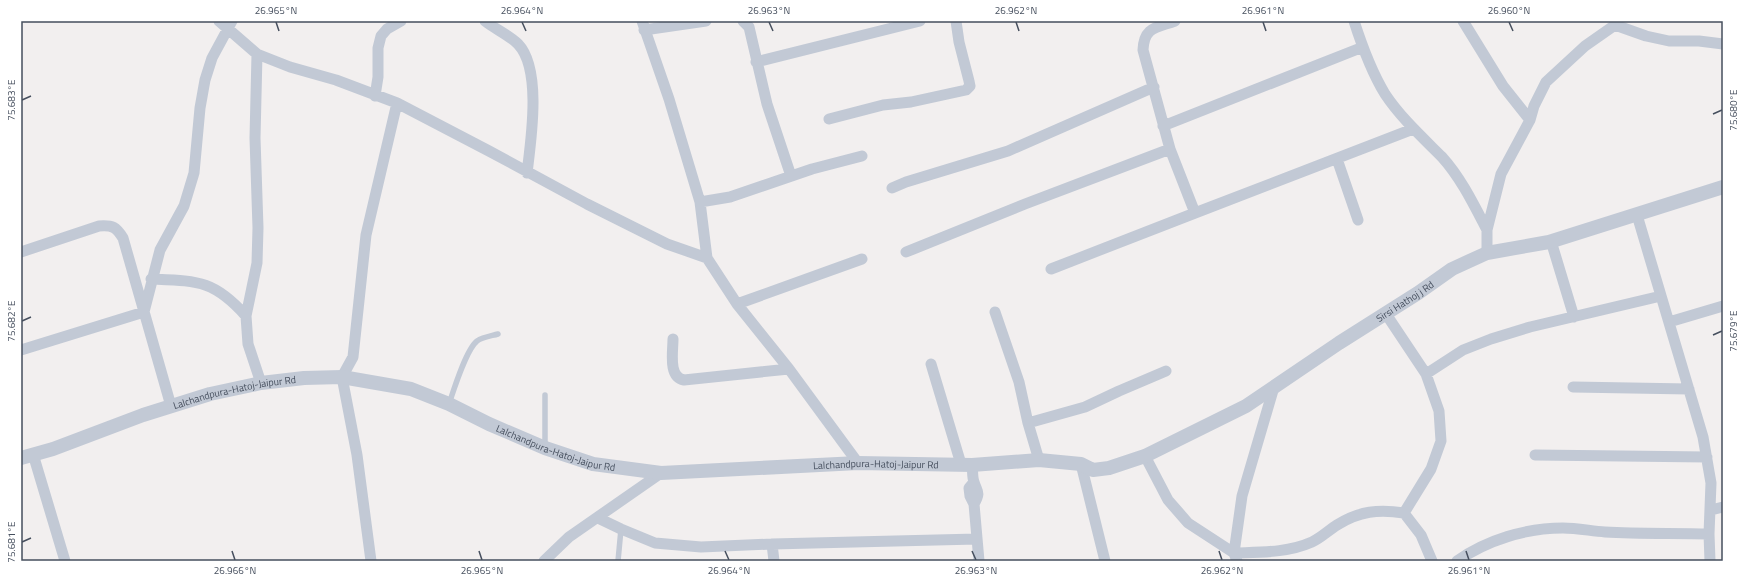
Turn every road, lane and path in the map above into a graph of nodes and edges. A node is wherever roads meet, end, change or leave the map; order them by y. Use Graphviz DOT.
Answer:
graph roads {
  1 [pos="219,21"];
  2 [pos="400,21"];
  3 [pos="486,21"];
  4 [pos="706,21"];
  5 [pos="743,21"];
  6 [pos="920,21"];
  7 [pos="956,21"];
  8 [pos="1175,21"];
  9 [pos="1354,21"];
  10 [pos="1463,21"];
  11 [pos="1614,23"];
  12 [pos="230,25"];
  13 [pos="643,25"];
  14 [pos="1723,44"];
  15 [pos="1363,47"];
  16 [pos="257,54"];
  17 [pos="756,62"];
  18 [pos="1154,87"];
  19 [pos="375,96"];
  20 [pos="397,103"];
  21 [pos="829,119"];
  22 [pos="1530,120"];
  23 [pos="1163,126"];
  24 [pos="1413,130"];
  25 [pos="1170,149"];
  26 [pos="862,156"];
  27 [pos="1337,159"];
  28 [pos="527,173"];
  29 [pos="791,176"];
  30 [pos="1723,187"];
  31 [pos="892,188"];
  32 [pos="700,202"];
  33 [pos="1195,212"];
  34 [pos="1637,215"];
  35 [pos="1358,220"];
  36 [pos="1487,230"];
  37 [pos="1551,241"];
  38 [pos="21,252"];
  39 [pos="906,252"];
  40 [pos="1487,253"];
  41 [pos="707,258"];
  42 [pos="862,259"];
  43 [pos="1051,269"];
  44 [pos="151,279"];
  45 [pos="1662,296"];
  46 [pos="737,304"];
  47 [pos="1723,306"];
  48 [pos="144,312"];
  49 [pos="995,312"];
  50 [pos="1386,314"];
  51 [pos="246,316"];
  52 [pos="1574,317"];
  53 [pos="1669,322"];
  54 [pos="498,334"];
  55 [pos="673,339"];
  56 [pos="21,350"];
  57 [pos="931,364"];
  58 [pos="789,369"];
  59 [pos="1166,371"];
  60 [pos="1426,374"];
  61 [pos="342,377"];
  62 [pos="261,383"];
  63 [pos="1274,387"];
  64 [pos="1573,387"];
  65 [pos="1689,389"];
  66 [pos="544,395"];
  67 [pos="449,404"];
  68 [pos="171,406"];
  69 [pos="1028,423"];
  70 [pos="545,448"];
  71 [pos="1534,455"];
  72 [pos="27,456"];
  73 [pos="1145,456"];
  74 [pos="1707,457"];
  75 [pos="1039,460"];
  76 [pos="858,463"];
  77 [pos="967,464"];
  78 [pos="1081,464"];
  79 [pos="1109,468"];
  80 [pos="661,473"];
  81 [pos="1723,507"];
  82 [pos="1711,510"];
  83 [pos="1404,513"];
  84 [pos="598,518"];
  85 [pos="621,529"];
  86 [pos="1708,534"];
  87 [pos="977,539"];
  88 [pos="772,544"];
  89 [pos="1235,557"];
  90 [pos="65,561"];
  91 [pos="371,561"];
  92 [pos="544,561"];
  93 [pos="618,561"];
  94 [pos="774,561"];
  95 [pos="979,561"];
  96 [pos="1104,561"];
  97 [pos="1432,561"];
  98 [pos="1456,561"];
  99 [pos="1710,561"];
  1 -- 12 [label="street"];
  2 -- 19 [label="street"];
  3 -- 28 [label="street"];
  4 -- 13 [label="street"];
  5 -- 17 [label="street"];
  6 -- 17 [label="street"];
  7 -- 21 [label="street"];
  8 -- 18 [label="street"];
  9 -- 15 [label="street"];
  10 -- 22 [label="street"];
  11 -- 14 [label="street"];
  11 -- 22 [label="street"];
  12 -- 16 [label="street"];
  12 -- 44 [label="street"];
  13 -- 32 [label="street"];
  15 -- 23 [label="street"];
  15 -- 24 [label="street"];
  16 -- 19 [label="street"];
  16 -- 51 [label="street"];
  17 -- 29 [label="street"];
  18 -- 23 [label="street"];
  18 -- 31 [label="street"];
  19 -- 20 [label="street"];
  20 -- 28 [label="street"];
  20 -- 61 [label="street"];
  22 -- 36 [label="street"];
  23 -- 25 [label="street"];
  24 -- 27 [label="street"];
  24 -- 36 [label="street"];
  25 -- 33 [label="street"];
  25 -- 39 [label="street"];
  26 -- 29 [label="street"];
  27 -- 33 [label="street"];
  27 -- 35 [label="street"];
  28 -- 41 [label="street"];
  29 -- 32 [label="street"];
  30 -- 34 [label="street, Sirsi Hathoj j Rd"];
  32 -- 41 [label="street"];
  33 -- 43 [label="street"];
  34 -- 37 [label="street, Sirsi Hathoj j Rd"];
  34 -- 45 [label="street"];
  36 -- 40 [label="street"];
  37 -- 40 [label="street, Sirsi Hathoj j Rd"];
  37 -- 52 [label="street"];
  38 -- 48 [label="street"];
  40 -- 50 [label="street, Sirsi Hathoj j Rd"];
  41 -- 46 [label="street"];
  42 -- 46 [label="street"];
  44 -- 48 [label="street"];
  44 -- 51 [label="street"];
  45 -- 52 [label="street"];
  45 -- 53 [label="street"];
  46 -- 58 [label="street"];
  47 -- 53 [label="street"];
  48 -- 56 [label="street"];
  48 -- 68 [label="street"];
  49 -- 69 [label="street"];
  50 -- 60 [label="street"];
  50 -- 63 [label="street, Sirsi Hathoj j Rd"];
  51 -- 62 [label="street"];
  52 -- 60 [label="street"];
  53 -- 65 [label="street"];
  54 -- 67 [label="lane"];
  55 -- 58 [label="street"];
  57 -- 77 [label="street"];
  58 -- 76 [label="street"];
  59 -- 69 [label="street"];
  60 -- 83 [label="street"];
  61 -- 62 [label="street, Lalchandpura-Hatoj-Jaipur Rd"];
  61 -- 67 [label="street, Lalchandpura-Hatoj-Jaipur Rd"];
  61 -- 91 [label="street"];
  62 -- 68 [label="street, Lalchandpura-Hatoj-Jaipur Rd"];
  63 -- 73 [label="street, Sirsi Hathoj j Rd"];
  63 -- 89 [label="street"];
  64 -- 65 [label="street"];
  65 -- 74 [label="street"];
  66 -- 70 [label="lane"];
  67 -- 70 [label="street, Lalchandpura-Hatoj-Jaipur Rd"];
  68 -- 72 [label="street, Lalchandpura-Hatoj-Jaipur Rd"];
  69 -- 75 [label="street"];
  70 -- 80 [label="street, Lalchandpura-Hatoj-Jaipur Rd"];
  71 -- 74 [label="street"];
  72 -- 90 [label="street"];
  73 -- 79 [label="street, Sirsi Hathoj j Rd"];
  73 -- 89 [label="street"];
  74 -- 82 [label="street"];
  75 -- 77 [label="street, Lalchandpura-Hatoj-Jaipur Rd"];
  75 -- 78 [label="street, Lalchandpura-Hatoj-Jaipur Rd"];
  76 -- 77 [label="street, Lalchandpura-Hatoj-Jaipur Rd"];
  76 -- 80 [label="street, Lalchandpura-Hatoj-Jaipur Rd"];
  77 -- 87 [label="street"];
  78 -- 79 [label="street, Lalchandpura-Hatoj-Jaipur Rd"];
  78 -- 96 [label="street"];
  80 -- 84 [label="street"];
  81 -- 82 [label="street"];
  82 -- 86 [label="street"];
  83 -- 89 [label="street"];
  83 -- 97 [label="street"];
  84 -- 85 [label="street"];
  84 -- 92 [label="street"];
  85 -- 88 [label="street"];
  85 -- 93 [label="lane"];
  86 -- 98 [label="street"];
  86 -- 99 [label="street"];
  87 -- 88 [label="street"];
  87 -- 95 [label="street"];
  88 -- 94 [label="street"];
}
